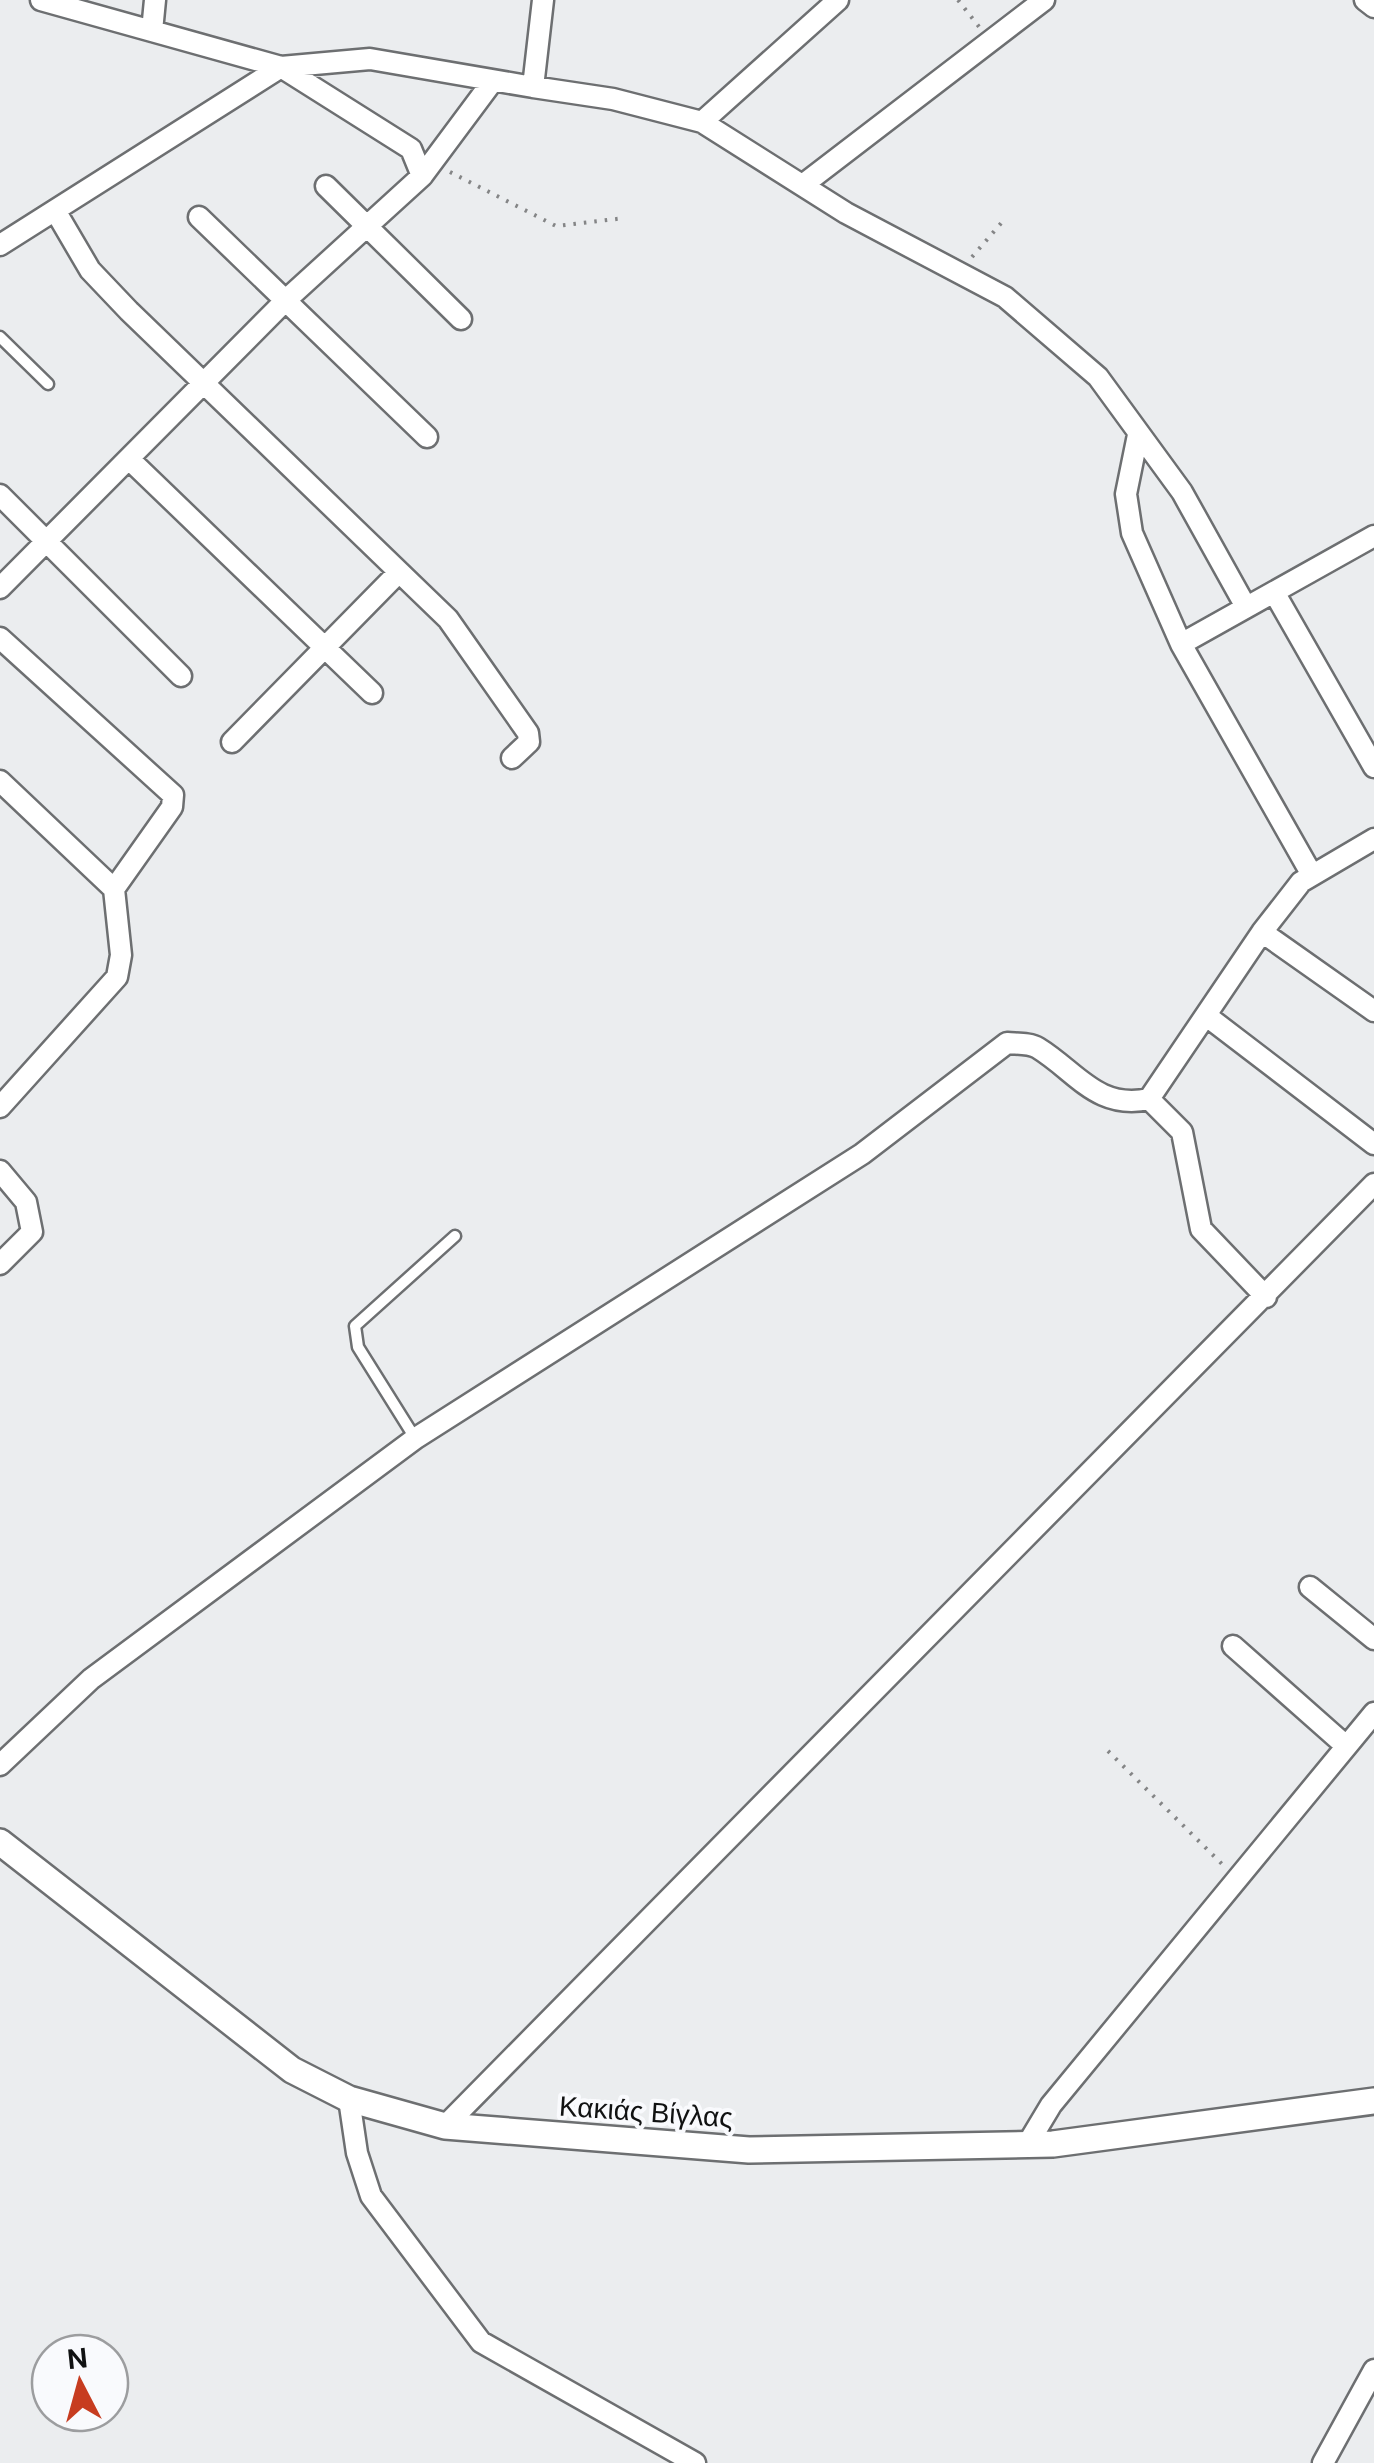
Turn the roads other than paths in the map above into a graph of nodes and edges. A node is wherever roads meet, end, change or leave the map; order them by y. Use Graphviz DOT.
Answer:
graph roads {
  1 [pos="40,0"];
  2 [pos="156,0"];
  3 [pos="543,0"];
  4 [pos="838,0"];
  5 [pos="1044,0"];
  6 [pos="1365,0"];
  7 [pos="1374,8"];
  8 [pos="152,31"];
  9 [pos="281,68"];
  10 [pos="492,82"];
  11 [pos="533,87"];
  12 [pos="702,122"];
  13 [pos="427,169"];
  14 [pos="804,184"];
  15 [pos="326,186"];
  16 [pos="56,212"];
  17 [pos="198,217"];
  18 [pos="364,225"];
  19 [pos="0,245"];
  20 [pos="286,300"];
  21 [pos="461,319"];
  22 [pos="0,336"];
  23 [pos="205,383"];
  24 [pos="48,384"];
  25 [pos="1138,435"];
  26 [pos="428,437"];
  27 [pos="129,459"];
  28 [pos="0,495"];
  29 [pos="48,542"];
  30 [pos="1371,545"];
  31 [pos="400,572"];
  32 [pos="0,588"];
  33 [pos="1274,592"];
  34 [pos="1246,607"];
  35 [pos="0,638"];
  36 [pos="1181,644"];
  37 [pos="325,648"];
  38 [pos="181,676"];
  39 [pos="372,693"];
  40 [pos="232,742"];
  41 [pos="512,758"];
  42 [pos="1374,767"];
  43 [pos="0,781"];
  44 [pos="1374,839"];
  45 [pos="1312,875"];
  46 [pos="114,889"];
  47 [pos="1262,932"];
  48 [pos="1374,1011"];
  49 [pos="1208,1017"];
  50 [pos="1149,1099"];
  51 [pos="0,1107"];
  52 [pos="1374,1144"];
  53 [pos="0,1171"];
  54 [pos="1374,1184"];
  55 [pos="455,1236"];
  56 [pos="0,1264"];
  57 [pos="1266,1297"];
  58 [pos="416,1438"];
  59 [pos="1310,1586"];
  60 [pos="1374,1639"];
  61 [pos="1233,1646"];
  62 [pos="1374,1713"];
  63 [pos="1346,1746"];
  64 [pos="0,1765"];
  65 [pos="0,1842"];
  66 [pos="349,2099"];
  67 [pos="1374,2101"];
  68 [pos="445,2126"];
  69 [pos="1027,2144"];
  70 [pos="1374,2370"];
  71 [pos="696,2463"];
  72 [pos="1323,2463"];
  1 -- 8 [label="street"];
  2 -- 8 [label="street"];
  3 -- 11 [label="street"];
  4 -- 12 [label="street"];
  5 -- 14 [label="street"];
  6 -- 7 [label="street"];
  8 -- 9 [label="street"];
  9 -- 10 [label="street"];
  9 -- 13 [label="street"];
  9 -- 16 [label="street"];
  10 -- 11 [label="street"];
  10 -- 13 [label="street"];
  11 -- 12 [label="street"];
  12 -- 14 [label="street"];
  13 -- 18 [label="street"];
  14 -- 25 [label="street"];
  15 -- 18 [label="street"];
  16 -- 19 [label="street"];
  16 -- 23 [label="street"];
  17 -- 20 [label="street"];
  18 -- 20 [label="street"];
  18 -- 21 [label="street"];
  20 -- 23 [label="street"];
  20 -- 26 [label="street"];
  22 -- 24 [label="lane"];
  23 -- 27 [label="street"];
  23 -- 31 [label="street"];
  25 -- 34 [label="street"];
  25 -- 36 [label="street"];
  27 -- 29 [label="street"];
  27 -- 37 [label="street"];
  28 -- 29 [label="street"];
  29 -- 32 [label="street"];
  29 -- 38 [label="street"];
  30 -- 33 [label="street"];
  31 -- 37 [label="street"];
  31 -- 41 [label="street"];
  33 -- 34 [label="street"];
  33 -- 42 [label="street"];
  34 -- 36 [label="street"];
  35 -- 46 [label="street"];
  36 -- 45 [label="street"];
  37 -- 39 [label="street"];
  37 -- 40 [label="street"];
  43 -- 46 [label="street"];
  44 -- 45 [label="street"];
  45 -- 47 [label="street"];
  46 -- 51 [label="street"];
  47 -- 48 [label="street"];
  47 -- 49 [label="street"];
  49 -- 50 [label="street"];
  49 -- 52 [label="street"];
  50 -- 57 [label="street"];
  50 -- 58 [label="street"];
  53 -- 56 [label="street"];
  54 -- 57 [label="street"];
  55 -- 58 [label="lane"];
  57 -- 68 [label="street"];
  58 -- 64 [label="street"];
  59 -- 60 [label="street"];
  61 -- 63 [label="street"];
  62 -- 63 [label="street"];
  63 -- 69 [label="street"];
  65 -- 66 [label="street, Κακιάς Βίγλας"];
  66 -- 68 [label="street, Κακιάς Βίγλας"];
  66 -- 71 [label="street"];
  67 -- 69 [label="street, Κακιάς Βίγλας"];
  68 -- 69 [label="street, Κακιάς Βίγλας"];
  70 -- 72 [label="street"];
}
